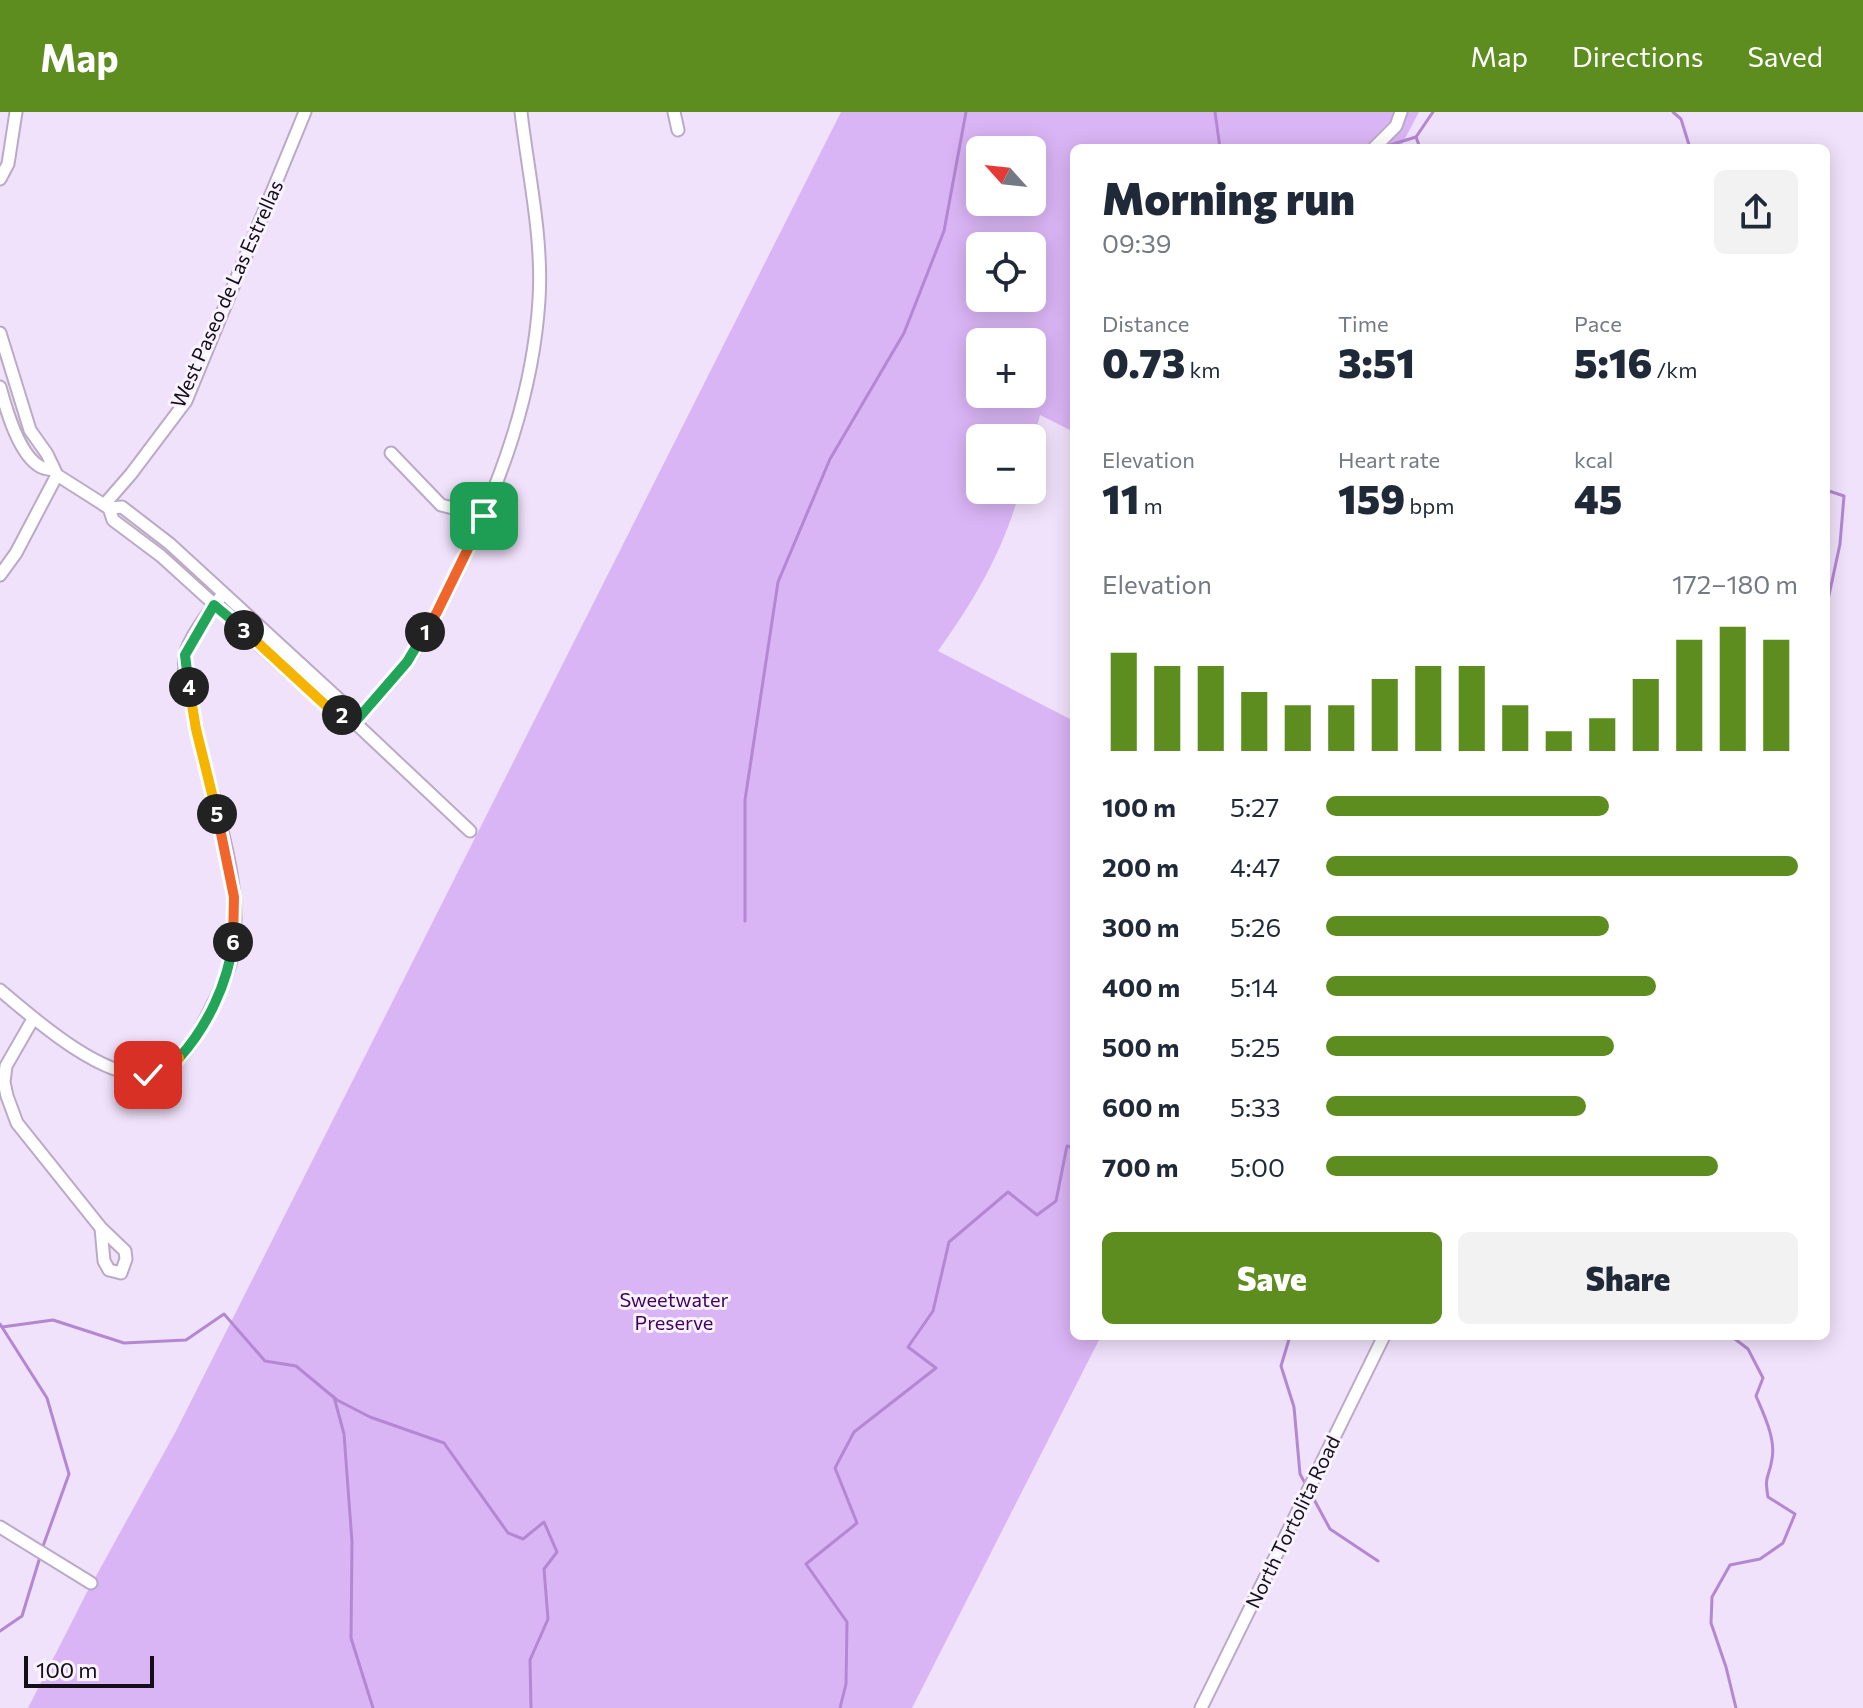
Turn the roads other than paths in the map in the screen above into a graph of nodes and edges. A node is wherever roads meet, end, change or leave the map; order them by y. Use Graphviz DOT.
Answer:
graph roads {
  1 [pos="16,112"];
  2 [pos="305,112"];
  3 [pos="521,112"];
  4 [pos="674,112"];
  5 [pos="1401,112"];
  6 [pos="678,130"];
  7 [pos="1378,144"];
  8 [pos="0,179"];
  9 [pos="0,333"];
  10 [pos="0,387"];
  11 [pos="391,453"];
  12 [pos="56,472"];
  13 [pos="107,506"];
  14 [pos="484,516"];
  15 [pos="0,575"];
  16 [pos="223,594"];
  17 [pos="214,605"];
  18 [pos="352,719"];
  19 [pos="470,831"];
  20 [pos="0,990"];
  21 [pos="33,1019"];
  22 [pos="101,1228"];
  23 [pos="1382,1340"];
  24 [pos="0,1527"];
  25 [pos="91,1583"];
  26 [pos="1201,1708"];
  1 -- 8 [label="street"];
  2 -- 13 [label="street, West Paseo de Las Estrellas"];
  3 -- 14 [label="street"];
  4 -- 6 [label="street"];
  5 -- 7 [label="street"];
  9 -- 12 [label="street"];
  10 -- 12 [label="street"];
  11 -- 14 [label="street"];
  12 -- 13 [label="street"];
  12 -- 15 [label="street"];
  13 -- 16 [label="street"];
  13 -- 17 [label="street"];
  14 -- 18 [label="street"];
  16 -- 17 [label="street"];
  16 -- 18 [label="street"];
  17 -- 18 [label="street"];
  17 -- 21 [label="street"];
  18 -- 19 [label="street"];
  20 -- 21 [label="street"];
  21 -- 22 [label="street"];
  23 -- 26 [label="street, North Tortolita Road"];
  24 -- 25 [label="street"];
}
